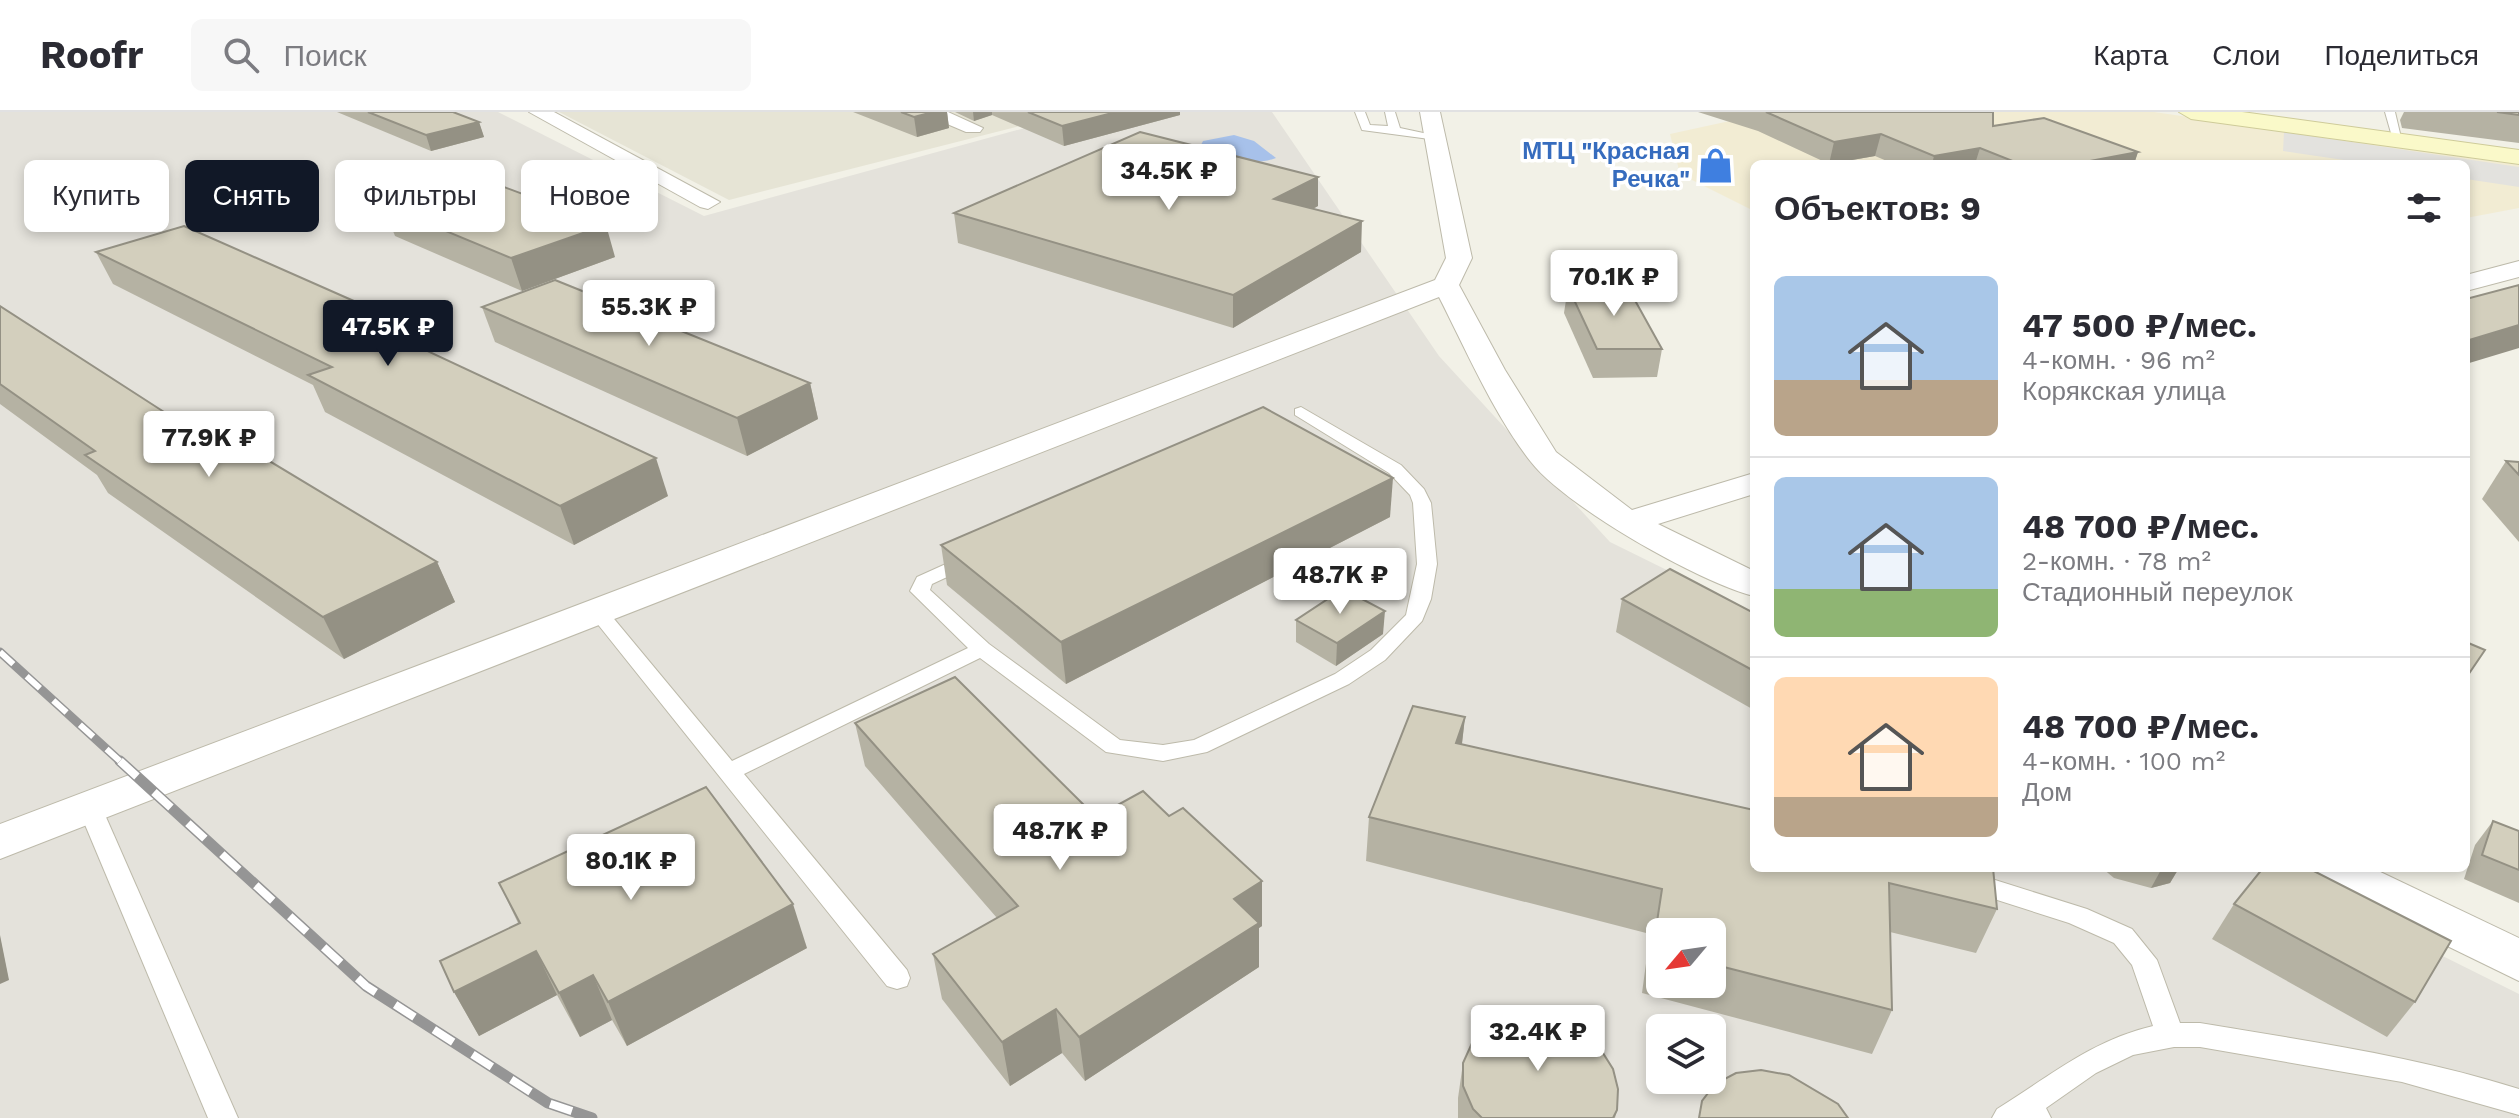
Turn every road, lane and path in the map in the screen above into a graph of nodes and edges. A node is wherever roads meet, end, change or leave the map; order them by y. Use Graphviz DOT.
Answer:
graph roads {
  1 [pos="539,112"];
  2 [pos="929,112"];
  3 [pos="1360,112"];
  4 [pos="1390,112"];
  5 [pos="2191,112"];
  6 [pos="2390,112"];
  7 [pos="1433,125"];
  8 [pos="973,128"];
  9 [pos="1394,129"];
  10 [pos="2398,140"];
  11 [pos="2519,157"];
  12 [pos="708,202"];
  13 [pos="2519,269"];
  14 [pos="2470,282"];
  15 [pos="1446,285"];
  16 [pos="1301,412"];
  17 [pos="1750,484"];
  18 [pos="1627,523"];
  19 [pos="992,549"];
  20 [pos="1750,583"];
  21 [pos="598,612"];
  22 [pos="982,649"];
  23 [pos="729,772"];
  24 [pos="90,808"];
  25 [pos="0,842"];
  26 [pos="1940,872"];
  27 [pos="2337,872"];
  28 [pos="2519,961"];
  29 [pos="897,978"];
  30 [pos="2169,1033"];
  31 [pos="2519,1102"];
  32 [pos="2023,1114"];
  33 [pos="223,1118"];
  1 -- 12 [label="street"];
  2 -- 8 [label="street"];
  3 -- 9 [label="lane"];
  4 -- 9 [label="lane"];
  5 -- 10 [label="street"];
  6 -- 10 [label="lane"];
  7 -- 9 [label="lane"];
  7 -- 15 [label="street"];
  10 -- 11 [label="street"];
  13 -- 14 [label="street"];
  15 -- 18 [label="street"];
  15 -- 21 [label="street"];
  16 -- 22 [label="lane"];
  17 -- 18 [label="street"];
  18 -- 20 [label="street"];
  19 -- 22 [label="lane"];
  21 -- 23 [label="lane"];
  21 -- 24 [label="street"];
  22 -- 23 [label="lane"];
  23 -- 29 [label="lane"];
  24 -- 25 [label="street"];
  24 -- 33 [label="lane"];
  26 -- 30 [label="lane"];
  27 -- 28 [label="street"];
  30 -- 31 [label="lane"];
  30 -- 32 [label="lane"];
}
